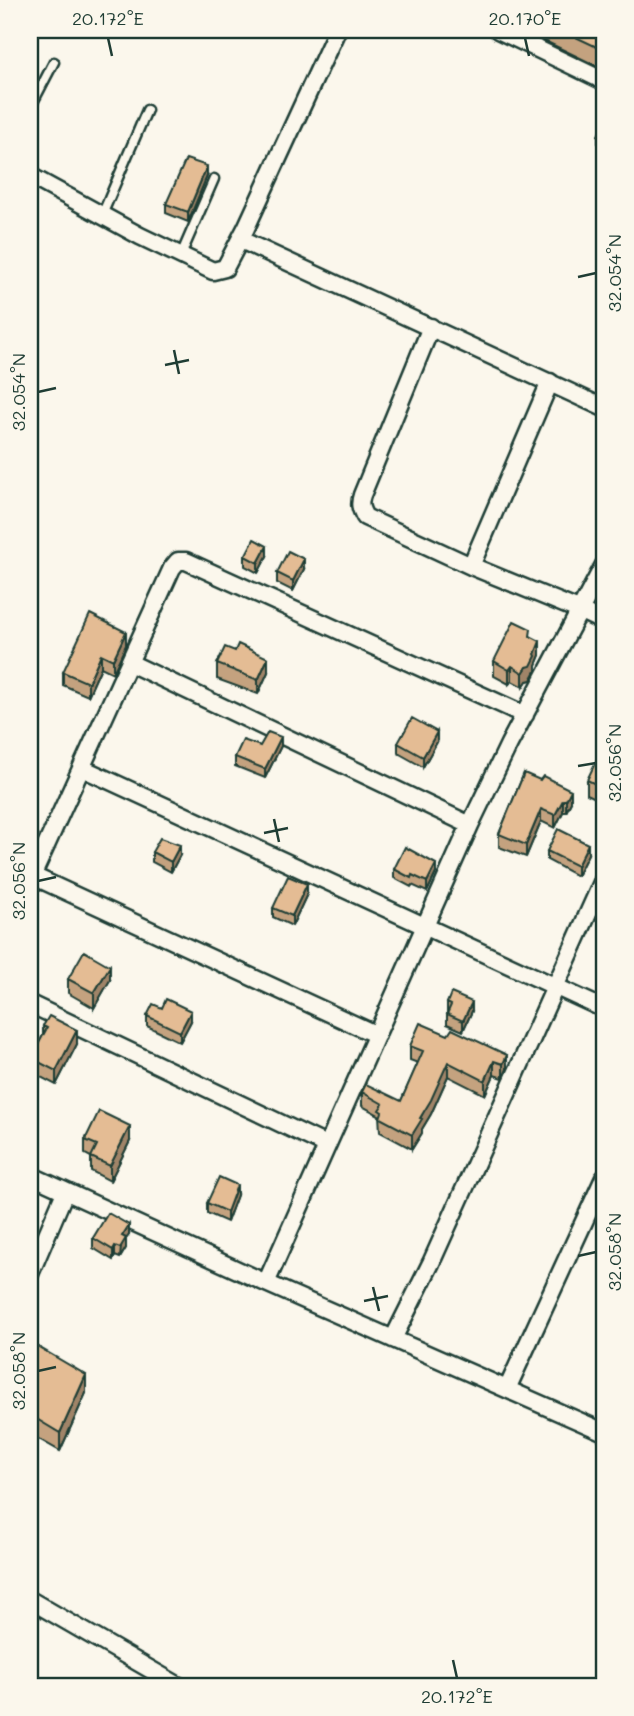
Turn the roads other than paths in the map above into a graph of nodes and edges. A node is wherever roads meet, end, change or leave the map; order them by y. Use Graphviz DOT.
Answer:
graph roads {
  1 [pos="337,30"];
  2 [pos="498,30"];
  3 [pos="54,62"];
  4 [pos="604,81"];
  5 [pos="30,108"];
  6 [pos="147,110"];
  7 [pos="30,176"];
  8 [pos="214,179"];
  9 [pos="102,215"];
  10 [pos="240,240"];
  11 [pos="181,256"];
  12 [pos="431,327"];
  13 [pos="550,382"];
  14 [pos="604,408"];
  15 [pos="604,565"];
  16 [pos="471,566"];
  17 [pos="581,611"];
  18 [pos="604,622"];
  19 [pos="130,663"];
  20 [pos="525,715"];
  21 [pos="82,768"];
  22 [pos="470,825"];
  23 [pos="31,878"];
  24 [pos="604,878"];
  25 [pos="426,928"];
  26 [pos="554,987"];
  27 [pos="30,1004"];
  28 [pos="604,1009"];
  29 [pos="377,1035"];
  30 [pos="326,1145"];
  31 [pos="30,1175"];
  32 [pos="604,1178"];
  33 [pos="65,1192"];
  34 [pos="30,1274"];
  35 [pos="266,1283"];
  36 [pos="393,1339"];
  37 [pos="507,1389"];
  38 [pos="604,1432"];
  39 [pos="30,1600"];
  40 [pos="180,1686"];
  1 -- 10 [label="street"];
  2 -- 4 [label="street"];
  3 -- 5 [label="lane"];
  6 -- 9 [label="lane"];
  7 -- 9 [label="street"];
  8 -- 11 [label="lane"];
  9 -- 11 [label="street"];
  10 -- 11 [label="street"];
  10 -- 12 [label="street"];
  12 -- 13 [label="street"];
  12 -- 16 [label="street"];
  13 -- 14 [label="street"];
  13 -- 16 [label="street"];
  15 -- 17 [label="street"];
  16 -- 17 [label="street"];
  17 -- 18 [label="street"];
  17 -- 20 [label="street"];
  19 -- 20 [label="street"];
  19 -- 21 [label="street"];
  19 -- 22 [label="street"];
  20 -- 22 [label="street"];
  21 -- 23 [label="street"];
  21 -- 25 [label="street"];
  22 -- 25 [label="street"];
  23 -- 29 [label="street"];
  24 -- 26 [label="street"];
  25 -- 26 [label="street"];
  25 -- 29 [label="street"];
  26 -- 28 [label="street"];
  26 -- 36 [label="street"];
  27 -- 30 [label="street"];
  29 -- 30 [label="street"];
  30 -- 35 [label="street"];
  31 -- 33 [label="street"];
  32 -- 37 [label="street"];
  33 -- 34 [label="street"];
  33 -- 35 [label="street"];
  35 -- 36 [label="street"];
  36 -- 37 [label="street"];
  37 -- 38 [label="street"];
  39 -- 40 [label="street"];
}
